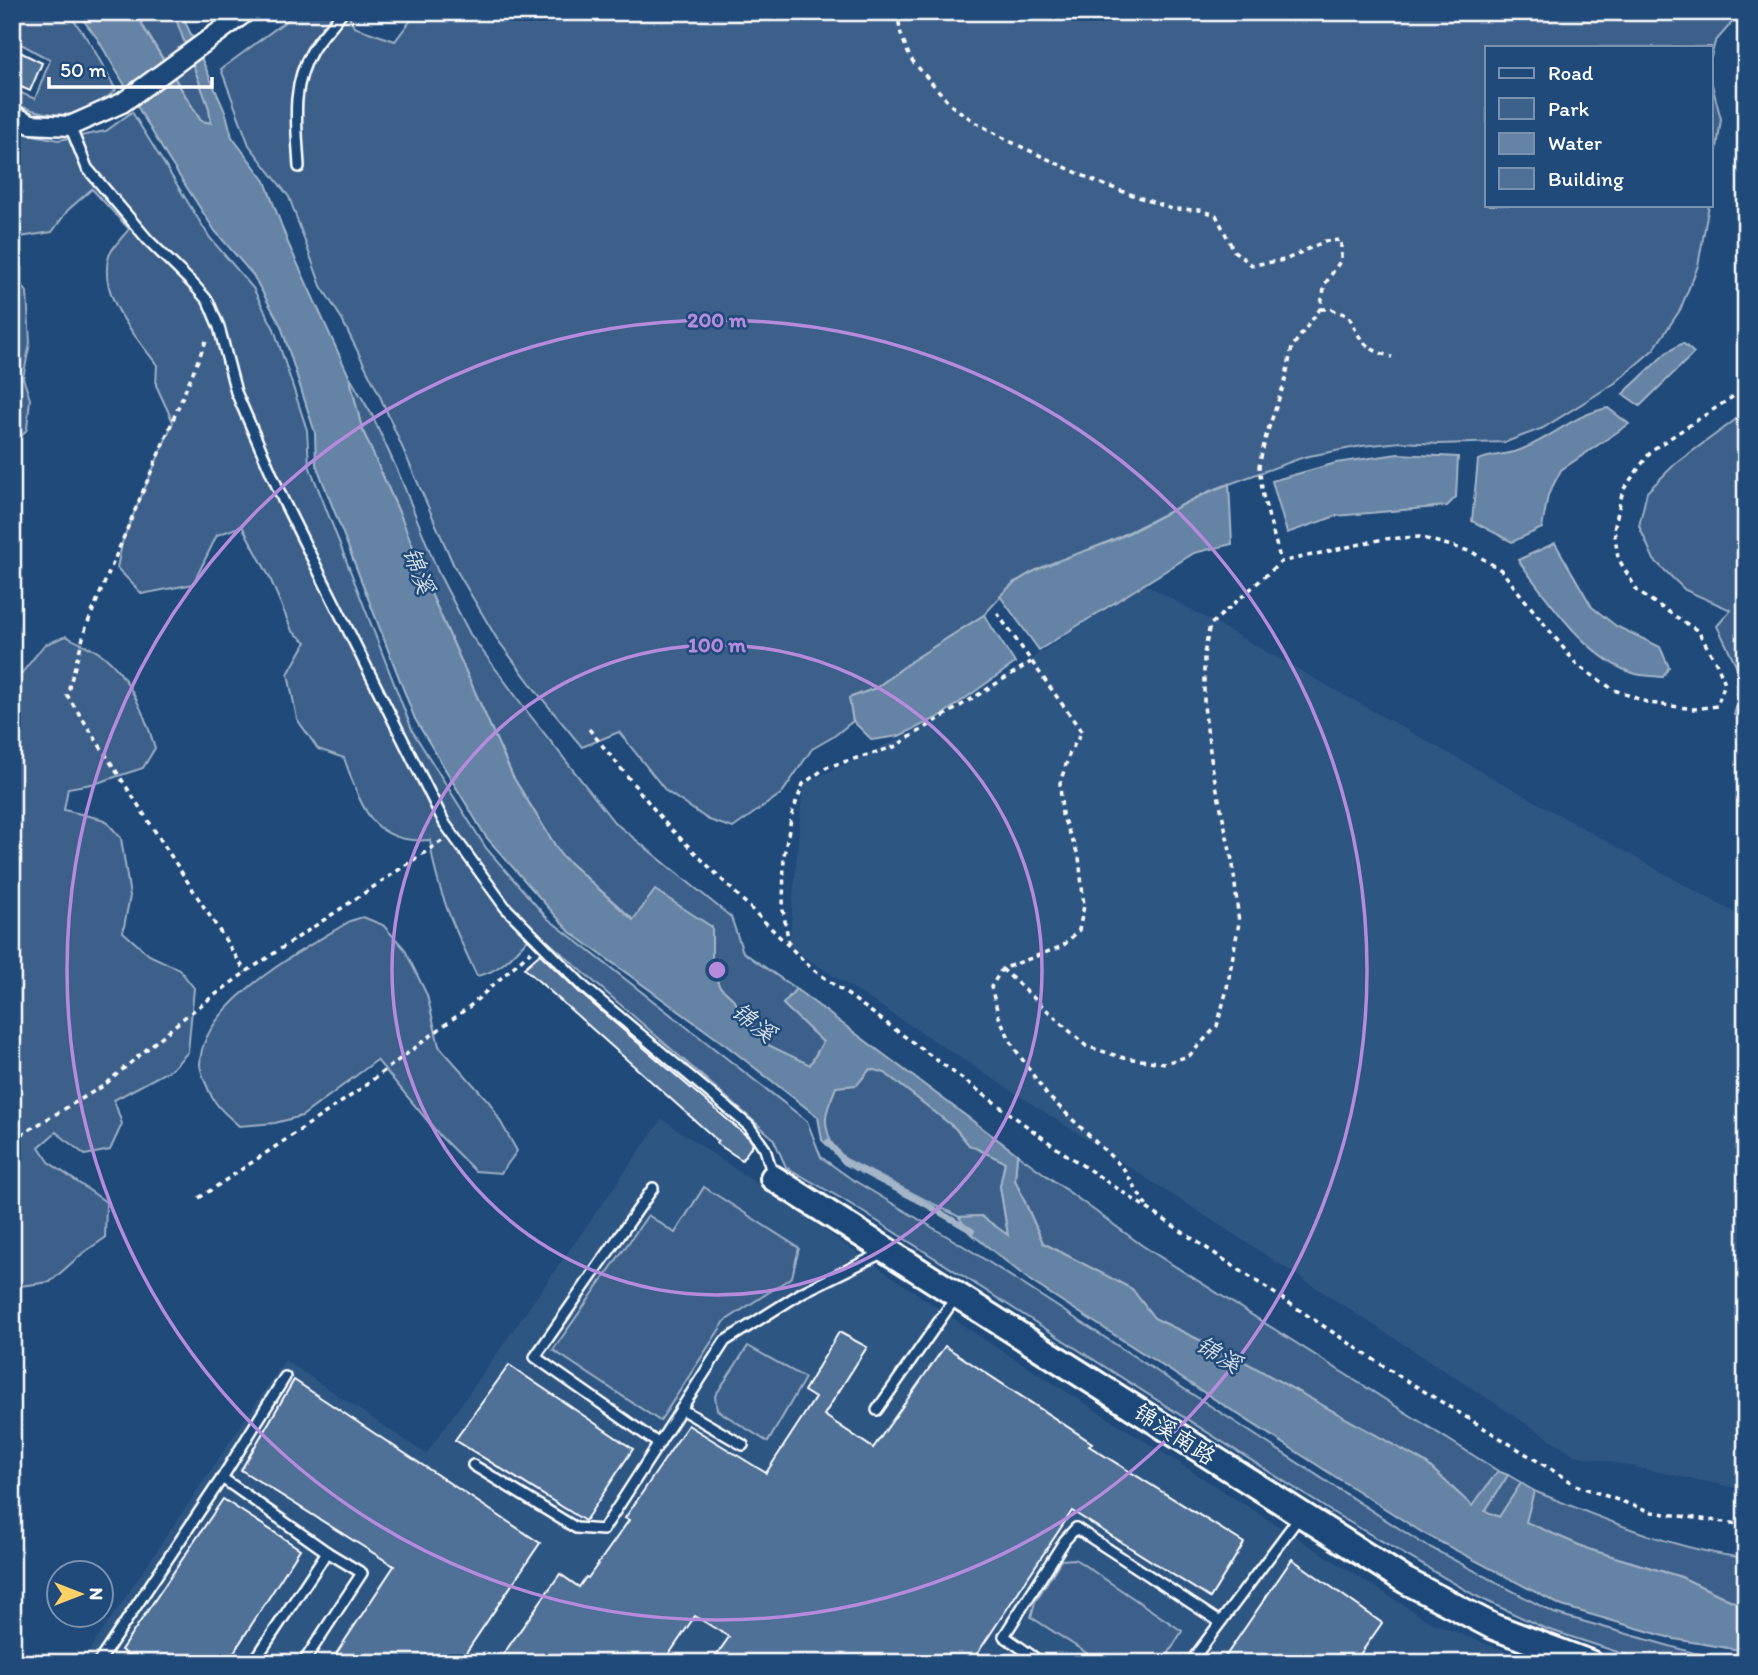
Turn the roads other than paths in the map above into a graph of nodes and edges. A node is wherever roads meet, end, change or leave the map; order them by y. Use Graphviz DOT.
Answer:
graph roads {
  1 [pos="246,12"];
  2 [pos="342,12"];
  3 [pos="12,115"];
  4 [pos="70,126"];
  5 [pos="299,167"];
  6 [pos="773,1178"];
  7 [pos="653,1188"];
  8 [pos="887,1251"];
  9 [pos="957,1296"];
  10 [pos="285,1377"];
  11 [pos="681,1409"];
  12 [pos="877,1410"];
  13 [pos="659,1444"];
  14 [pos="743,1445"];
  15 [pos="473,1465"];
  16 [pos="222,1478"];
  17 [pos="1301,1514"];
  18 [pos="327,1552"];
  19 [pos="1220,1622"];
  20 [pos="98,1663"];
  21 [pos="253,1663"];
  22 [pos="303,1663"];
  23 [pos="1042,1663"];
  24 [pos="1190,1663"];
  25 [pos="1590,1663"];
  1 -- 4 [label="street"];
  2 -- 5 [label="lane"];
  3 -- 4 [label="street"];
  4 -- 6 [label="lane"];
  6 -- 8 [label="street, 锦溪南路"];
  7 -- 13 [label="lane"];
  8 -- 9 [label="street, 锦溪南路"];
  8 -- 11 [label="lane"];
  9 -- 12 [label="lane"];
  9 -- 17 [label="street, 锦溪南路"];
  10 -- 16 [label="lane"];
  11 -- 13 [label="lane"];
  11 -- 14 [label="lane"];
  13 -- 15 [label="lane"];
  16 -- 18 [label="lane"];
  16 -- 20 [label="lane"];
  17 -- 19 [label="lane"];
  17 -- 25 [label="street, 锦溪南路"];
  18 -- 21 [label="lane"];
  18 -- 22 [label="lane"];
  19 -- 23 [label="lane"];
  19 -- 24 [label="lane"];
}
